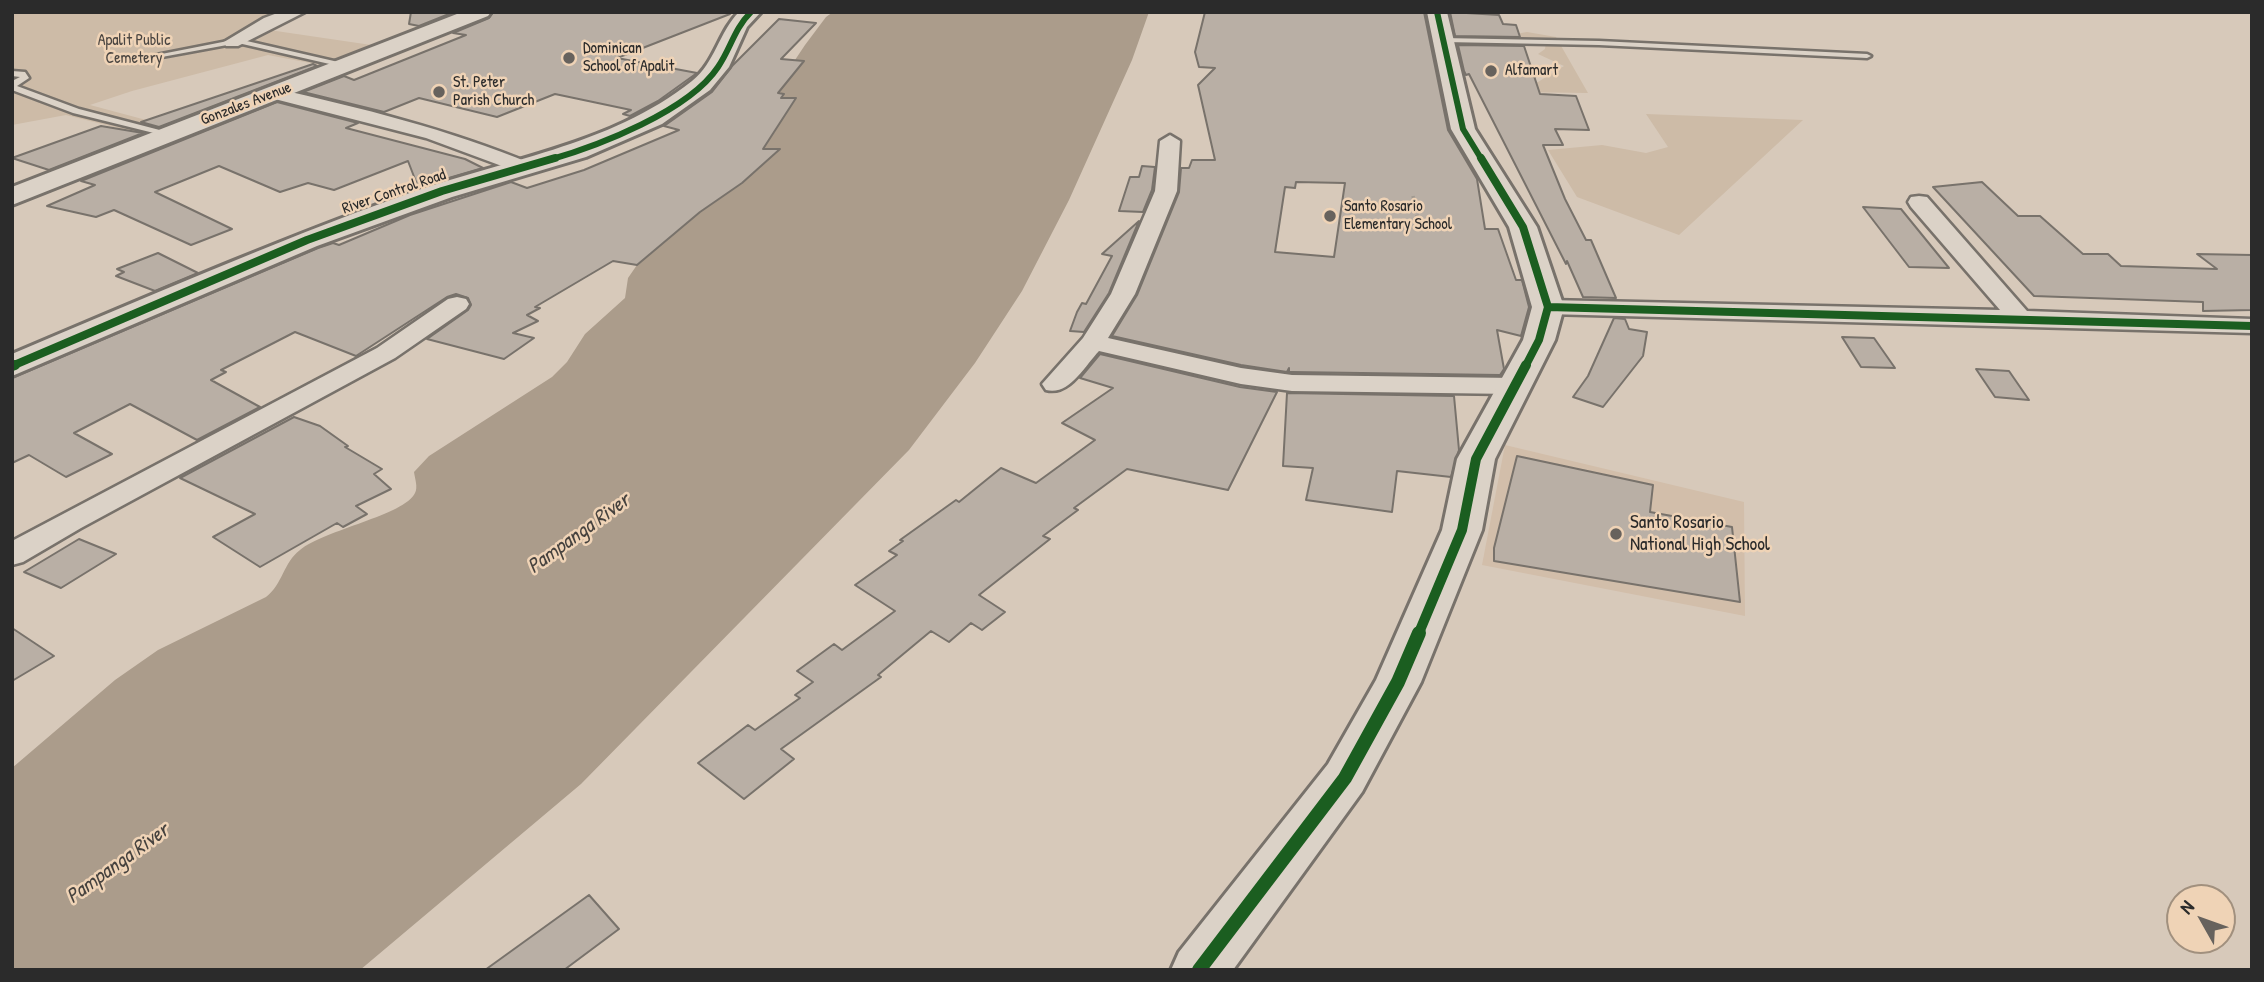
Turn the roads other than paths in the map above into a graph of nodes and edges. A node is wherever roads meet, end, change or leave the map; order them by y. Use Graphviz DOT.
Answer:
graph roads {
  1 [pos="298,12"];
  2 [pos="481,12"];
  3 [pos="751,12"];
  4 [pos="1441,26"];
  5 [pos="232,42"];
  6 [pos="1867,56"];
  7 [pos="140,59"];
  8 [pos="347,66"];
  9 [pos="12,73"];
  10 [pos="12,86"];
  11 [pos="273,93"];
  12 [pos="170,134"];
  13 [pos="1170,141"];
  14 [pos="525,168"];
  15 [pos="12,197"];
  16 [pos="1919,202"];
  17 [pos="457,304"];
  18 [pos="1548,307"];
  19 [pos="2020,318"];
  20 [pos="2252,327"];
  21 [pos="1093,342"];
  22 [pos="12,366"];
  23 [pos="1055,384"];
  24 [pos="1514,386"];
  25 [pos="12,555"];
  26 [pos="1199,970"];
  1 -- 5 [label="street"];
  2 -- 8 [label="street, Gonzales Avenue"];
  3 -- 14 [label="street, River Control Road"];
  4 -- 6 [label="lane"];
  4 -- 18 [label="street"];
  5 -- 7 [label="lane"];
  5 -- 8 [label="lane"];
  8 -- 11 [label="street, Gonzales Avenue"];
  9 -- 10 [label="lane"];
  10 -- 12 [label="lane"];
  11 -- 12 [label="street, Gonzales Avenue"];
  11 -- 14 [label="street"];
  12 -- 15 [label="street, Gonzales Avenue"];
  13 -- 21 [label="street"];
  14 -- 22 [label="street, River Control Road"];
  16 -- 19 [label="street"];
  17 -- 25 [label="street"];
  18 -- 19 [label="street"];
  18 -- 24 [label="street"];
  19 -- 20 [label="street"];
  21 -- 23 [label="street"];
  21 -- 24 [label="street"];
  24 -- 26 [label="street"];
}
